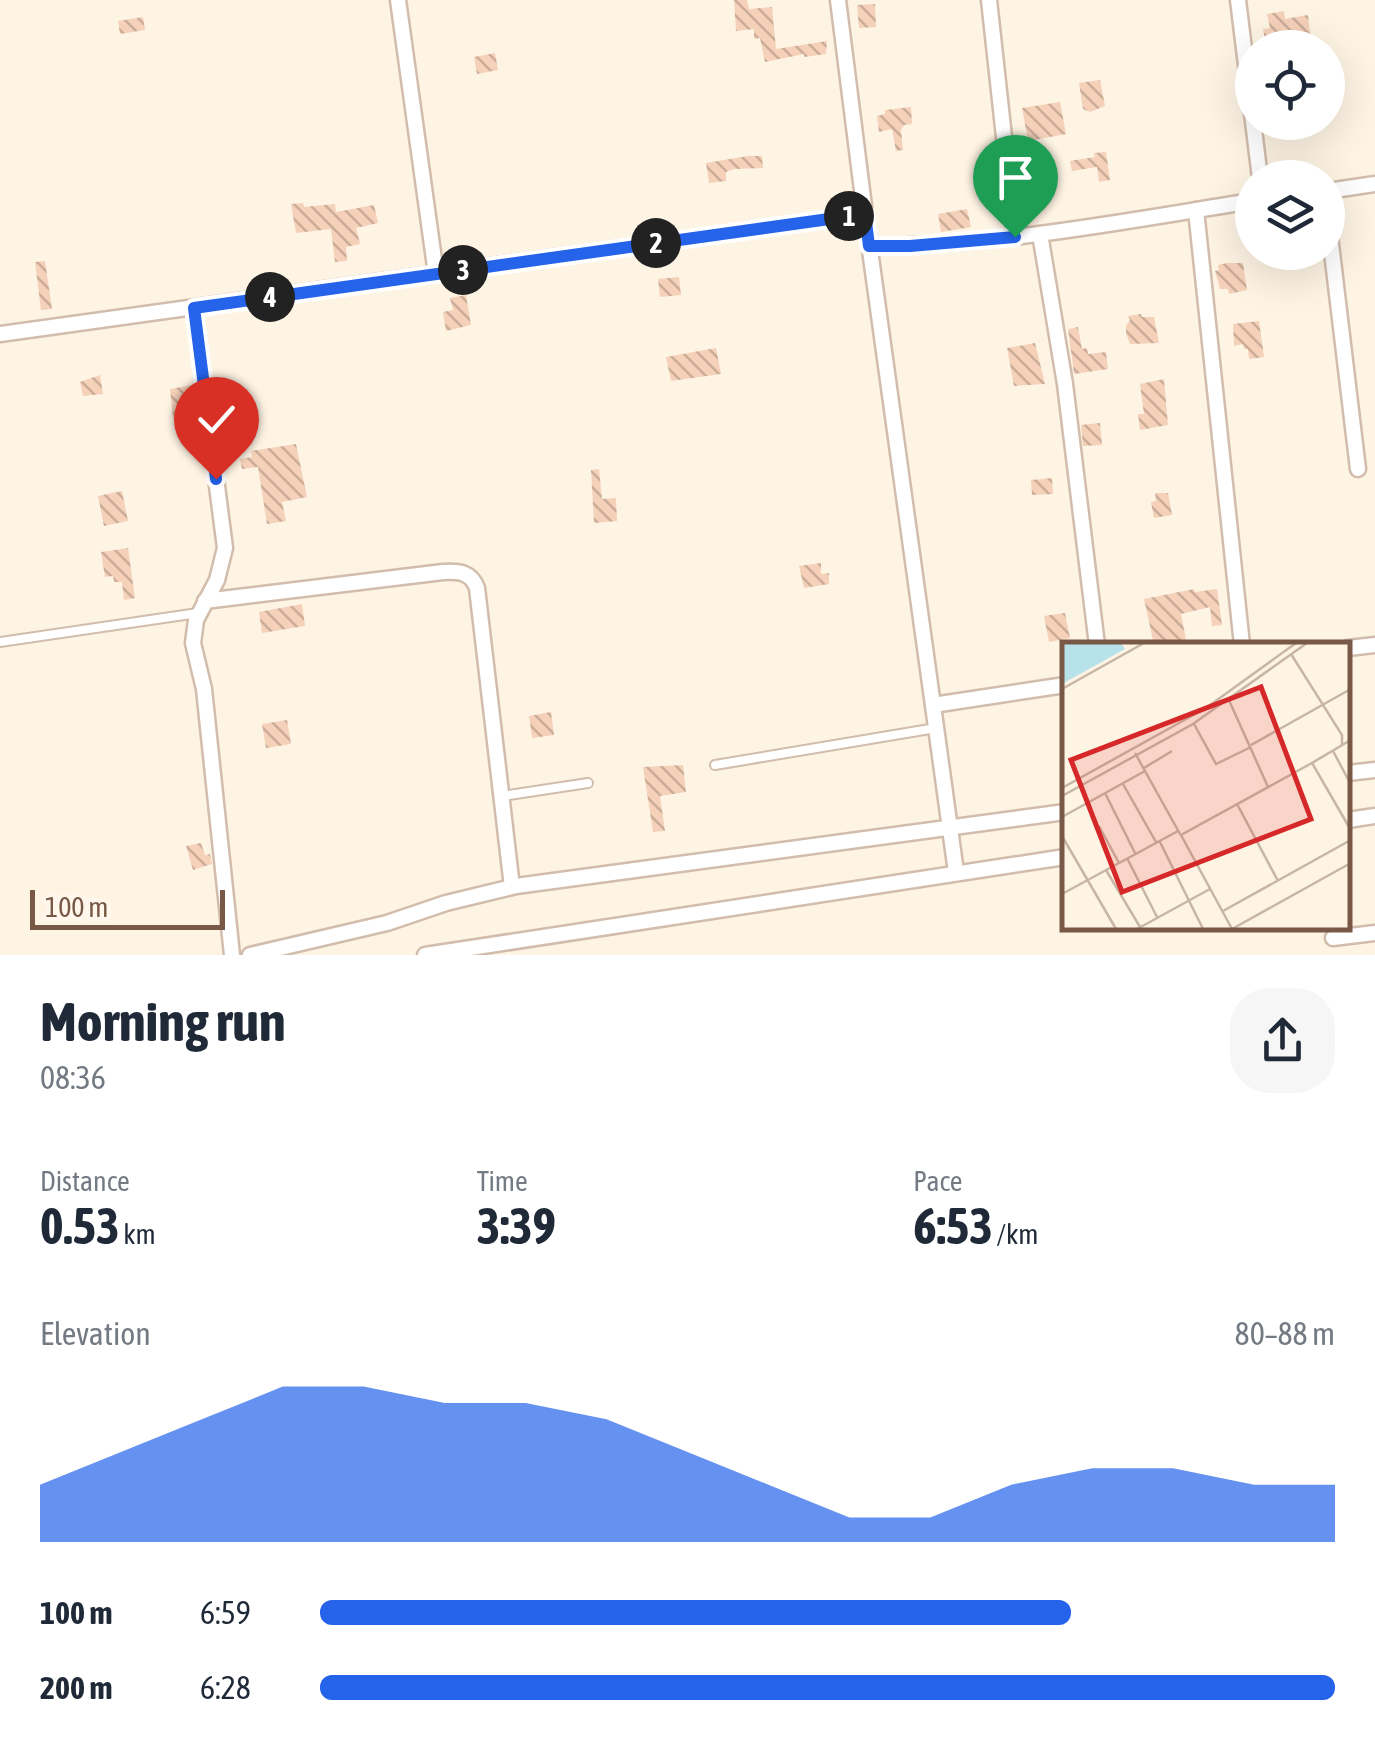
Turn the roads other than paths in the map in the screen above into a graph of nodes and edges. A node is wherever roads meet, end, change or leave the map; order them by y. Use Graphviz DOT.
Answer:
graph roads {
  1 [pos="398,0"];
  2 [pos="838,0"];
  3 [pos="989,0"];
  4 [pos="1238,0"];
  5 [pos="1258,160"];
  6 [pos="1375,184"];
  7 [pos="1345,188"];
  8 [pos="1235,204"];
  9 [pos="1196,210"];
  10 [pos="865,214"];
  11 [pos="1040,234"];
  12 [pos="1015,237"];
  13 [pos="869,246"];
  14 [pos="1334,270"];
  15 [pos="436,274"];
  16 [pos="194,308"];
  17 [pos="0,334"];
  18 [pos="1358,469"];
  19 [pos="202,607"];
  20 [pos="0,642"];
  21 [pos="1097,642"];
  22 [pos="1242,642"];
  23 [pos="1375,645"];
  24 [pos="1350,648"];
  25 [pos="1062,685"];
  26 [pos="933,705"];
  27 [pos="936,728"];
  28 [pos="715,765"];
  29 [pos="1375,770"];
  30 [pos="1350,774"];
  31 [pos="588,783"];
  32 [pos="502,796"];
  33 [pos="1062,812"];
  34 [pos="1375,816"];
  35 [pos="1350,820"];
  36 [pos="952,829"];
  37 [pos="1062,858"];
  38 [pos="956,872"];
  39 [pos="512,887"];
  40 [pos="1375,934"];
  41 [pos="1333,938"];
  42 [pos="232,955"];
  43 [pos="250,955"];
  44 [pos="425,955"];
  1 -- 15 [label="street"];
  2 -- 10 [label="street"];
  3 -- 12 [label="street"];
  4 -- 5 [label="street"];
  6 -- 7 [label="street"];
  8 -- 9 [label="street"];
  9 -- 11 [label="street"];
  9 -- 22 [label="street"];
  10 -- 13 [label="street"];
  10 -- 15 [label="street"];
  11 -- 12 [label="street"];
  11 -- 21 [label="street"];
  12 -- 13 [label="street"];
  13 -- 26 [label="street"];
  14 -- 18 [label="street"];
  15 -- 16 [label="street"];
  16 -- 17 [label="street"];
  16 -- 19 [label="street"];
  19 -- 20 [label="lane"];
  19 -- 32 [label="street"];
  19 -- 42 [label="street"];
  23 -- 24 [label="street"];
  25 -- 26 [label="street"];
  26 -- 27 [label="street"];
  27 -- 28 [label="lane"];
  27 -- 36 [label="street"];
  29 -- 30 [label="street"];
  31 -- 32 [label="lane"];
  32 -- 39 [label="street"];
  33 -- 36 [label="street"];
  34 -- 35 [label="street"];
  36 -- 38 [label="street"];
  36 -- 39 [label="street"];
  37 -- 38 [label="street"];
  38 -- 44 [label="street"];
  39 -- 43 [label="street"];
  40 -- 41 [label="street"];
}
